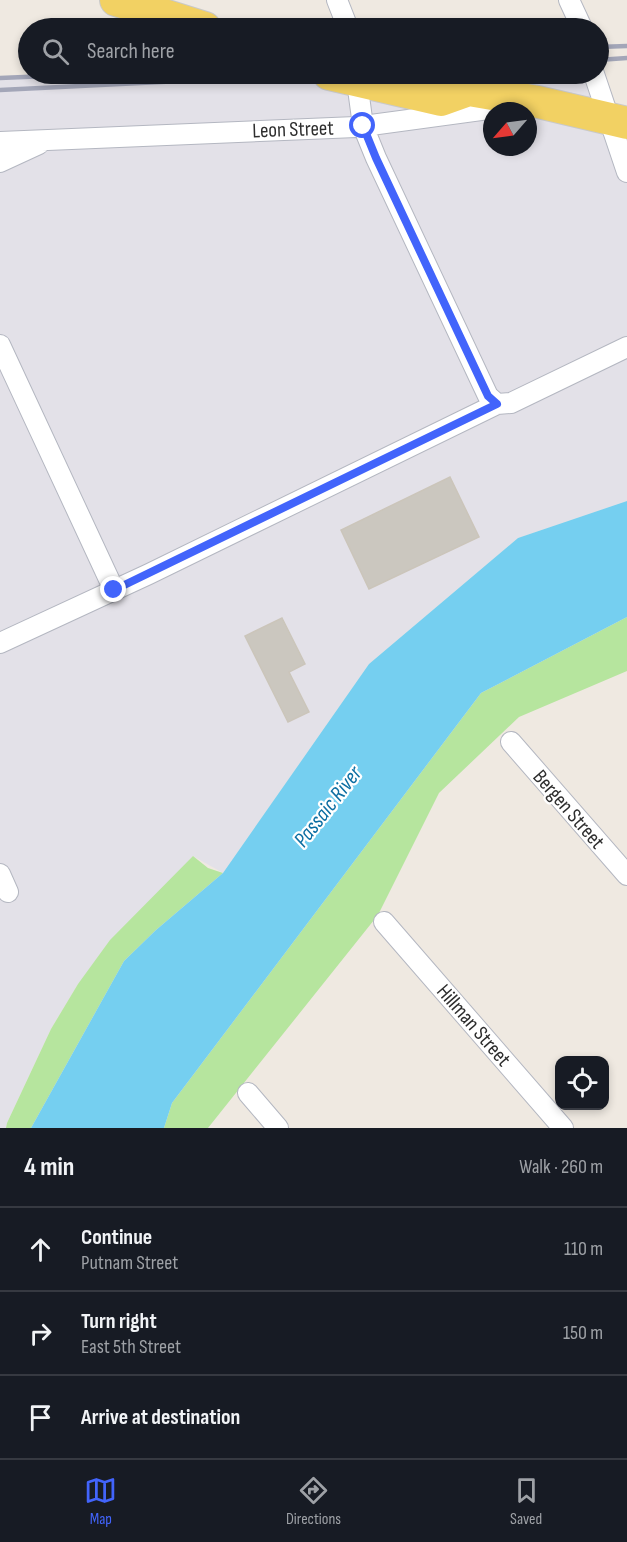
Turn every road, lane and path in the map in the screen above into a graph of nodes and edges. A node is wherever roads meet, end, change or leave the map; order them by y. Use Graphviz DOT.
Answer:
graph roads {
  1 [pos="116,0"];
  2 [pos="337,0"];
  3 [pos="569,0"];
  4 [pos="173,18"];
  5 [pos="344,18"];
  6 [pos="577,18"];
  7 [pos="350,84"];
  8 [pos="378,84"];
  9 [pos="458,84"];
  10 [pos="599,84"];
  11 [pos="470,90"];
  12 [pos="538,102"];
  13 [pos="618,121"];
  14 [pos="363,126"];
  15 [pos="47,140"];
  16 [pos="0,142"];
  17 [pos="0,162"];
  18 [pos="627,172"];
  19 [pos="0,345"];
  20 [pos="627,347"];
  21 [pos="497,404"];
  22 [pos="114,590"];
  23 [pos="0,643"];
  24 [pos="511,742"];
  25 [pos="627,875"];
  26 [pos="384,922"];
  27 [pos="248,1094"];
  28 [pos="278,1128"];
  29 [pos="563,1128"];
  1 -- 4 [label="main road"];
  2 -- 5 [label="street"];
  3 -- 6 [label="street"];
  7 -- 14 [label="street"];
  8 -- 11 [label="main road"];
  9 -- 11 [label="main road"];
  10 -- 13 [label="street"];
  11 -- 12 [label="main road"];
  12 -- 13 [label="main road"];
  12 -- 14 [label="street, Leon Street"];
  13 -- 18 [label="street"];
  14 -- 15 [label="street, Leon Street"];
  14 -- 21 [label="street"];
  15 -- 16 [label="street, Leon Street"];
  15 -- 17 [label="street"];
  19 -- 22 [label="street"];
  20 -- 21 [label="street"];
  21 -- 22 [label="street"];
  22 -- 23 [label="street"];
  24 -- 25 [label="street, Bergen Street"];
  26 -- 29 [label="street, Hillman Street"];
  27 -- 28 [label="street"];
}
